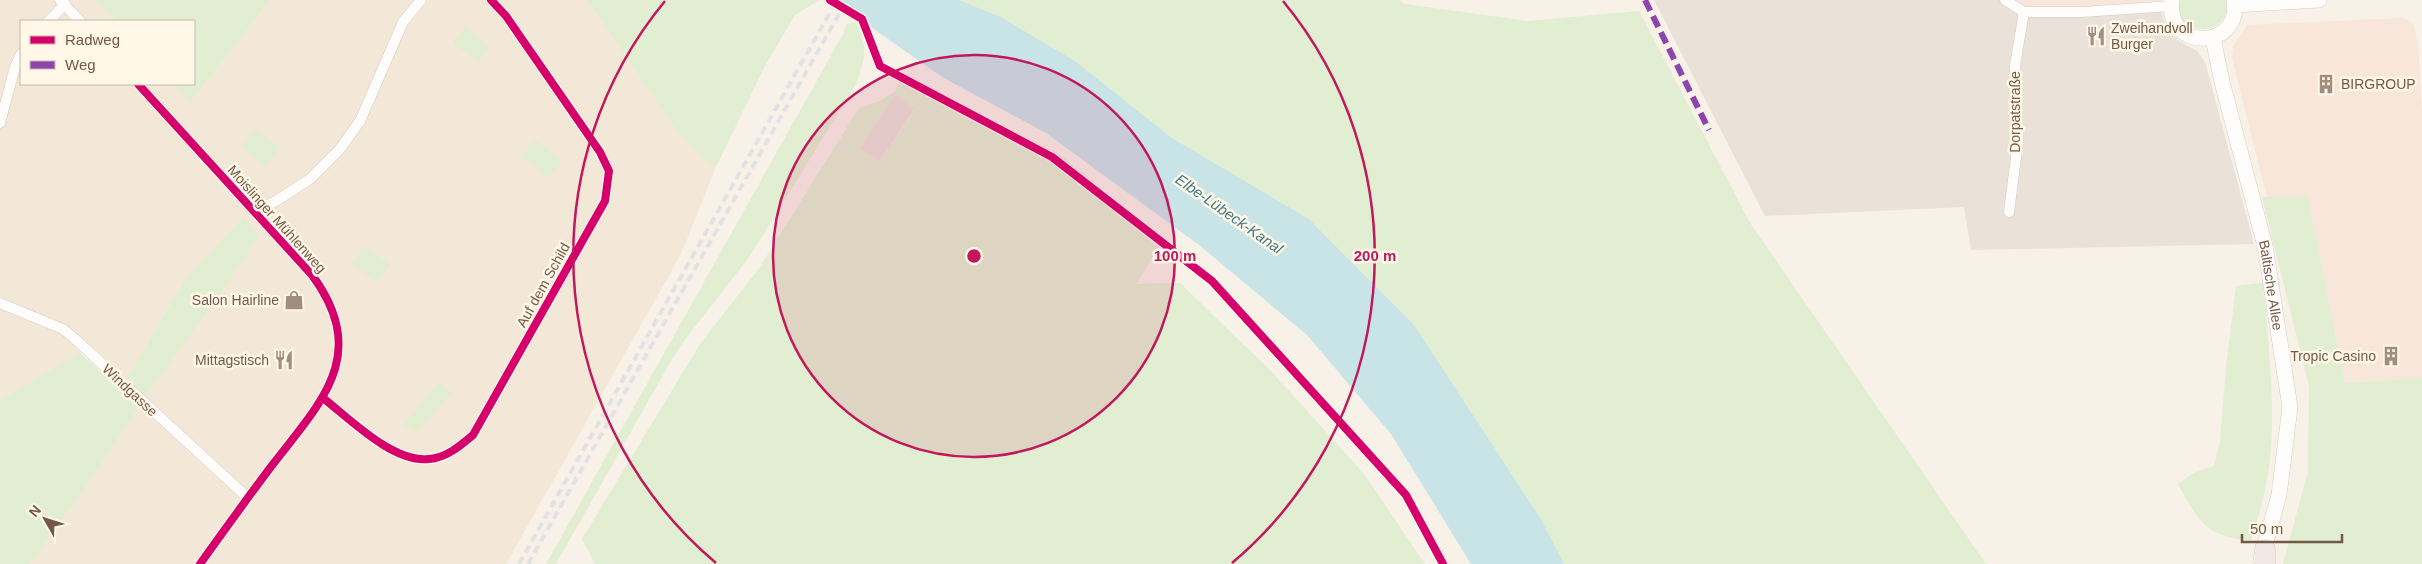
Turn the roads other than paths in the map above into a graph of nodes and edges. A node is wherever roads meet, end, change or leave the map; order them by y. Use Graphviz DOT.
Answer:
graph roads {
  1 [pos="422,0"];
  2 [pos="492,0"];
  3 [pos="2005,0"];
  4 [pos="2319,0"];
  5 [pos="63,2"];
  6 [pos="2235,2"];
  7 [pos="2171,3"];
  8 [pos="2024,12"];
  9 [pos="50,20"];
  10 [pos="79,20"];
  11 [pos="2213,38"];
  12 [pos="20,56"];
  13 [pos="139,85"];
  14 [pos="0,122"];
  15 [pos="255,211"];
  16 [pos="2009,212"];
  17 [pos="0,303"];
  18 [pos="323,398"];
  19 [pos="247,498"];
  20 [pos="2263,559"];
  21 [pos="200,564"];
  1 -- 15 [label="street"];
  2 -- 18 [label="street, Auf dem Schild"];
  3 -- 8 [label="street"];
  4 -- 6 [label="main road"];
  5 -- 9 [label="street"];
  5 -- 10 [label="street"];
  6 -- 11 [label="main road"];
  7 -- 8 [label="street"];
  7 -- 11 [label="main road"];
  8 -- 16 [label="street, Dorpatstraße"];
  11 -- 20 [label="main road, Baltische Allee"];
  12 -- 14 [label="street"];
  13 -- 15 [label="street, Moislinger Mühlenweg"];
  15 -- 18 [label="street, Moislinger Mühlenweg"];
  17 -- 19 [label="street, Windgasse"];
  18 -- 19 [label="street, Moislinger Mühlenweg"];
  19 -- 21 [label="street, Moislinger Mühlenweg"];
}
